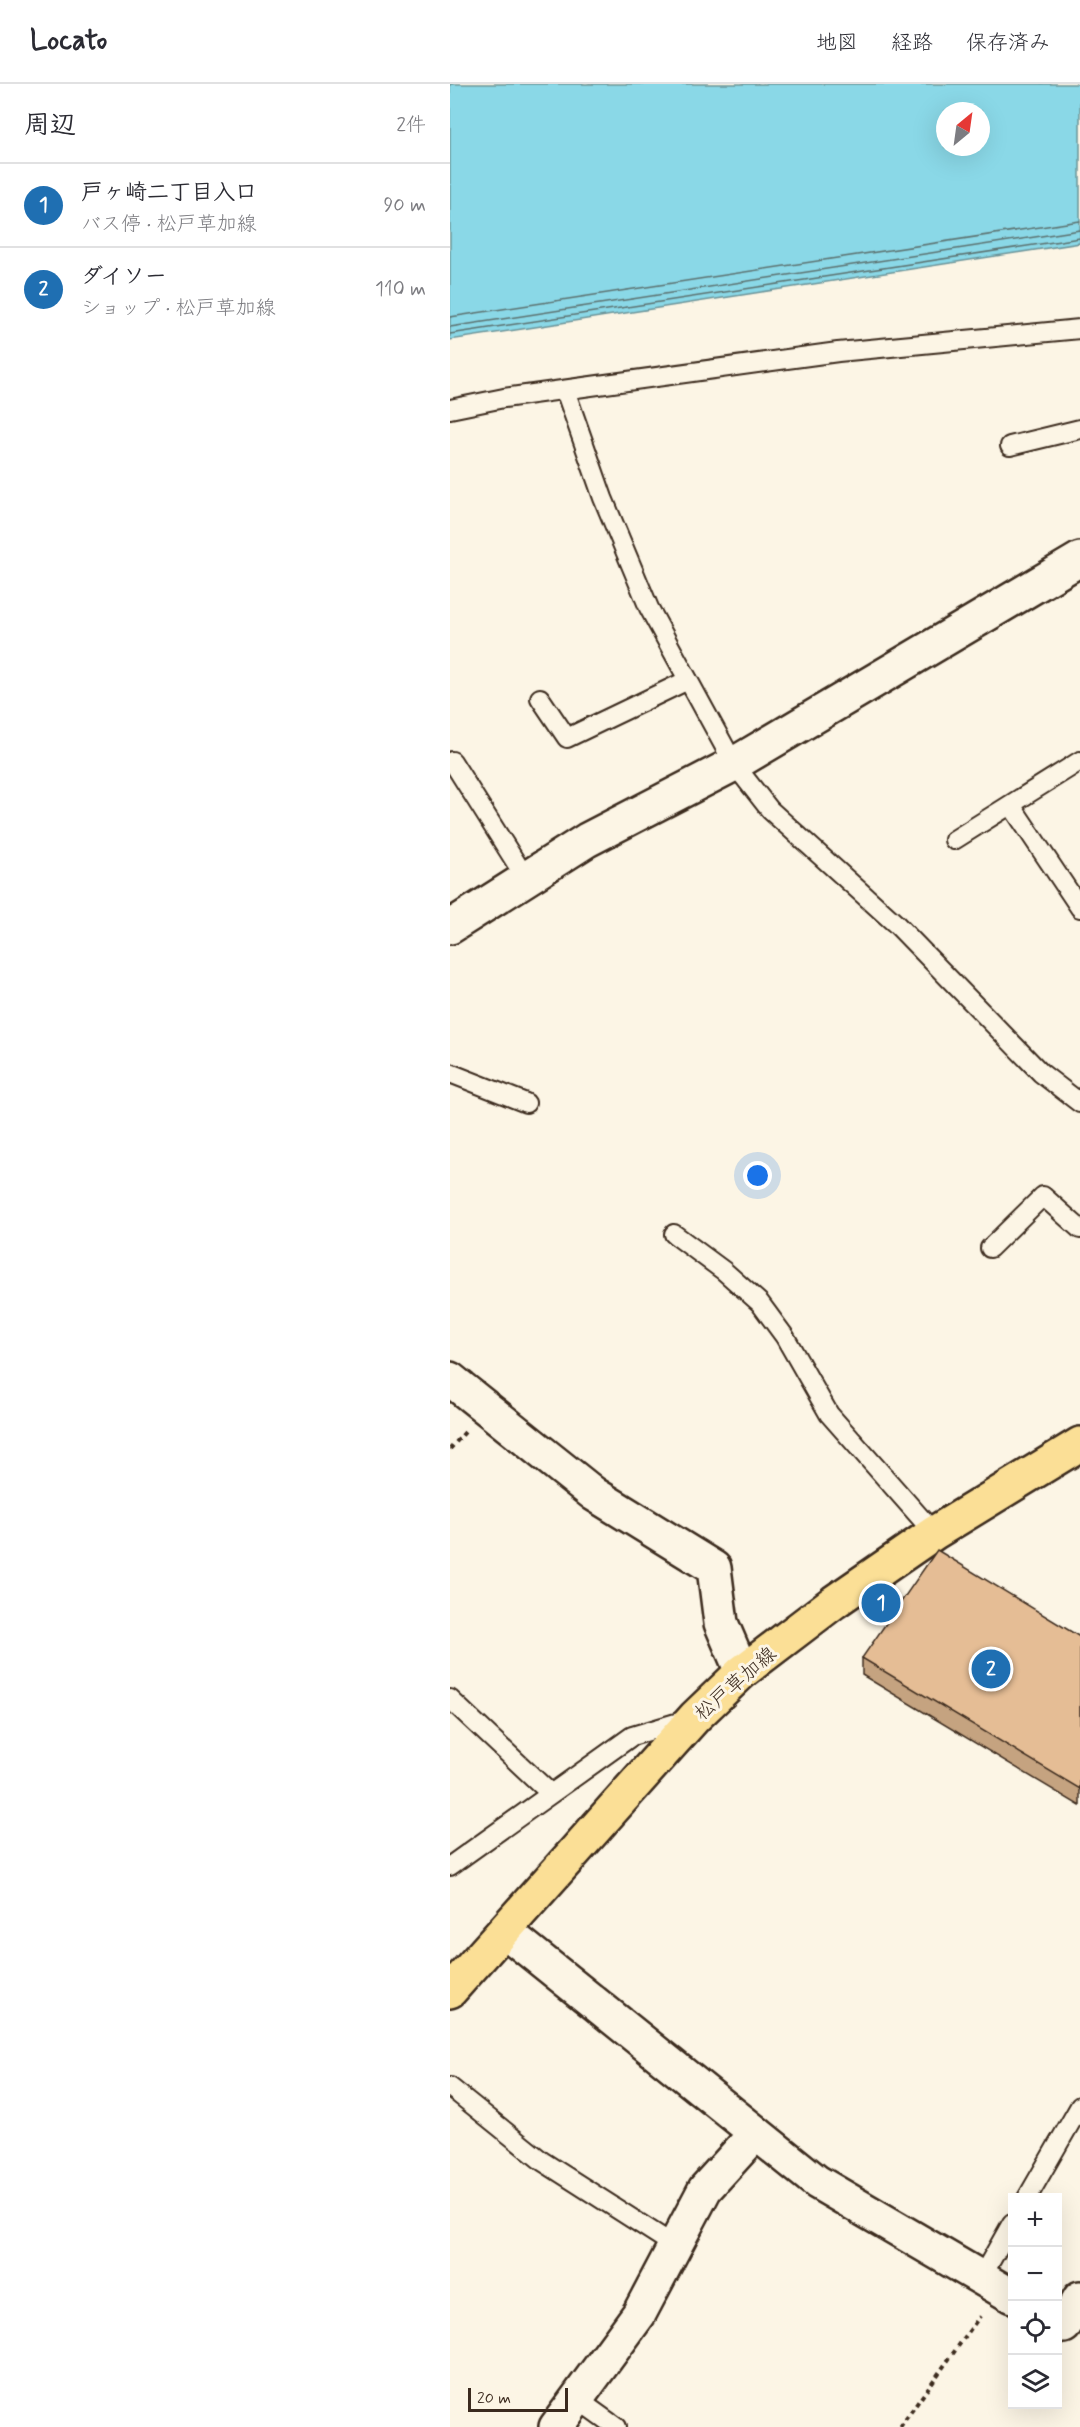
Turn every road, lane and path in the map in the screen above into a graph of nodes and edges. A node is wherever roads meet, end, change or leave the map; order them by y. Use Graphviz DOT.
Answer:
graph roads {
  1 [pos="1080,328"];
  2 [pos="565,390"];
  3 [pos="450,409"];
  4 [pos="1080,429"];
  5 [pos="1010,446"];
  6 [pos="1080,559"];
  7 [pos="688,680"];
  8 [pos="540,698"];
  9 [pos="451,760"];
  10 [pos="1080,761"];
  11 [pos="734,764"];
  12 [pos="1011,805"];
  13 [pos="954,840"];
  14 [pos="525,877"];
  15 [pos="1080,908"];
  16 [pos="450,927"];
  17 [pos="450,1073"];
  18 [pos="526,1103"];
  19 [pos="1080,1103"];
  20 [pos="1080,1229"];
  21 [pos="674,1234"];
  22 [pos="990,1248"];
  23 [pos="450,1379"];
  24 [pos="1080,1444"];
  25 [pos="934,1533"];
  26 [pos="742,1672"];
  27 [pos="450,1699"];
  28 [pos="695,1717"];
  29 [pos="550,1793"];
  30 [pos="450,1866"];
  31 [pos="505,1931"];
  32 [pos="450,1991"];
  33 [pos="450,2087"];
  34 [pos="1080,2106"];
  35 [pos="756,2133"];
  36 [pos="1030,2193"];
  37 [pos="1008,2242"];
  38 [pos="675,2246"];
  39 [pos="998,2288"];
  40 [pos="1080,2298"];
  41 [pos="1067,2328"];
  42 [pos="577,2399"];
  43 [pos="556,2427"];
  44 [pos="615,2427"];
  45 [pos="900,2427"];
  1 -- 2 [label="lane"];
  2 -- 3 [label="lane"];
  2 -- 7 [label="lane"];
  4 -- 5 [label="lane"];
  6 -- 11 [label="street"];
  7 -- 8 [label="lane"];
  7 -- 11 [label="lane"];
  9 -- 14 [label="lane"];
  10 -- 12 [label="lane"];
  11 -- 14 [label="street"];
  11 -- 19 [label="lane"];
  12 -- 13 [label="lane"];
  12 -- 15 [label="lane"];
  14 -- 16 [label="street"];
  17 -- 18 [label="lane"];
  20 -- 22 [label="lane"];
  21 -- 25 [label="lane"];
  23 -- 26 [label="street"];
  24 -- 25 [label="main road, 松戸草加線"];
  25 -- 26 [label="main road, 松戸草加線"];
  26 -- 28 [label="main road, 松戸草加線"];
  27 -- 29 [label="lane"];
  28 -- 29 [label="lane"];
  28 -- 31 [label="main road, 松戸草加線"];
  29 -- 30 [label="lane"];
  31 -- 32 [label="main road, 松戸草加線"];
  31 -- 35 [label="street"];
  33 -- 38 [label="lane"];
  34 -- 36 [label="lane"];
  35 -- 38 [label="street"];
  35 -- 39 [label="street"];
  37 -- 39 [label="lane"];
  38 -- 42 [label="street"];
  39 -- 45 [label="path"];
  40 -- 41 [label="street"];
  42 -- 43 [label="street"];
  42 -- 44 [label="lane"];
}
